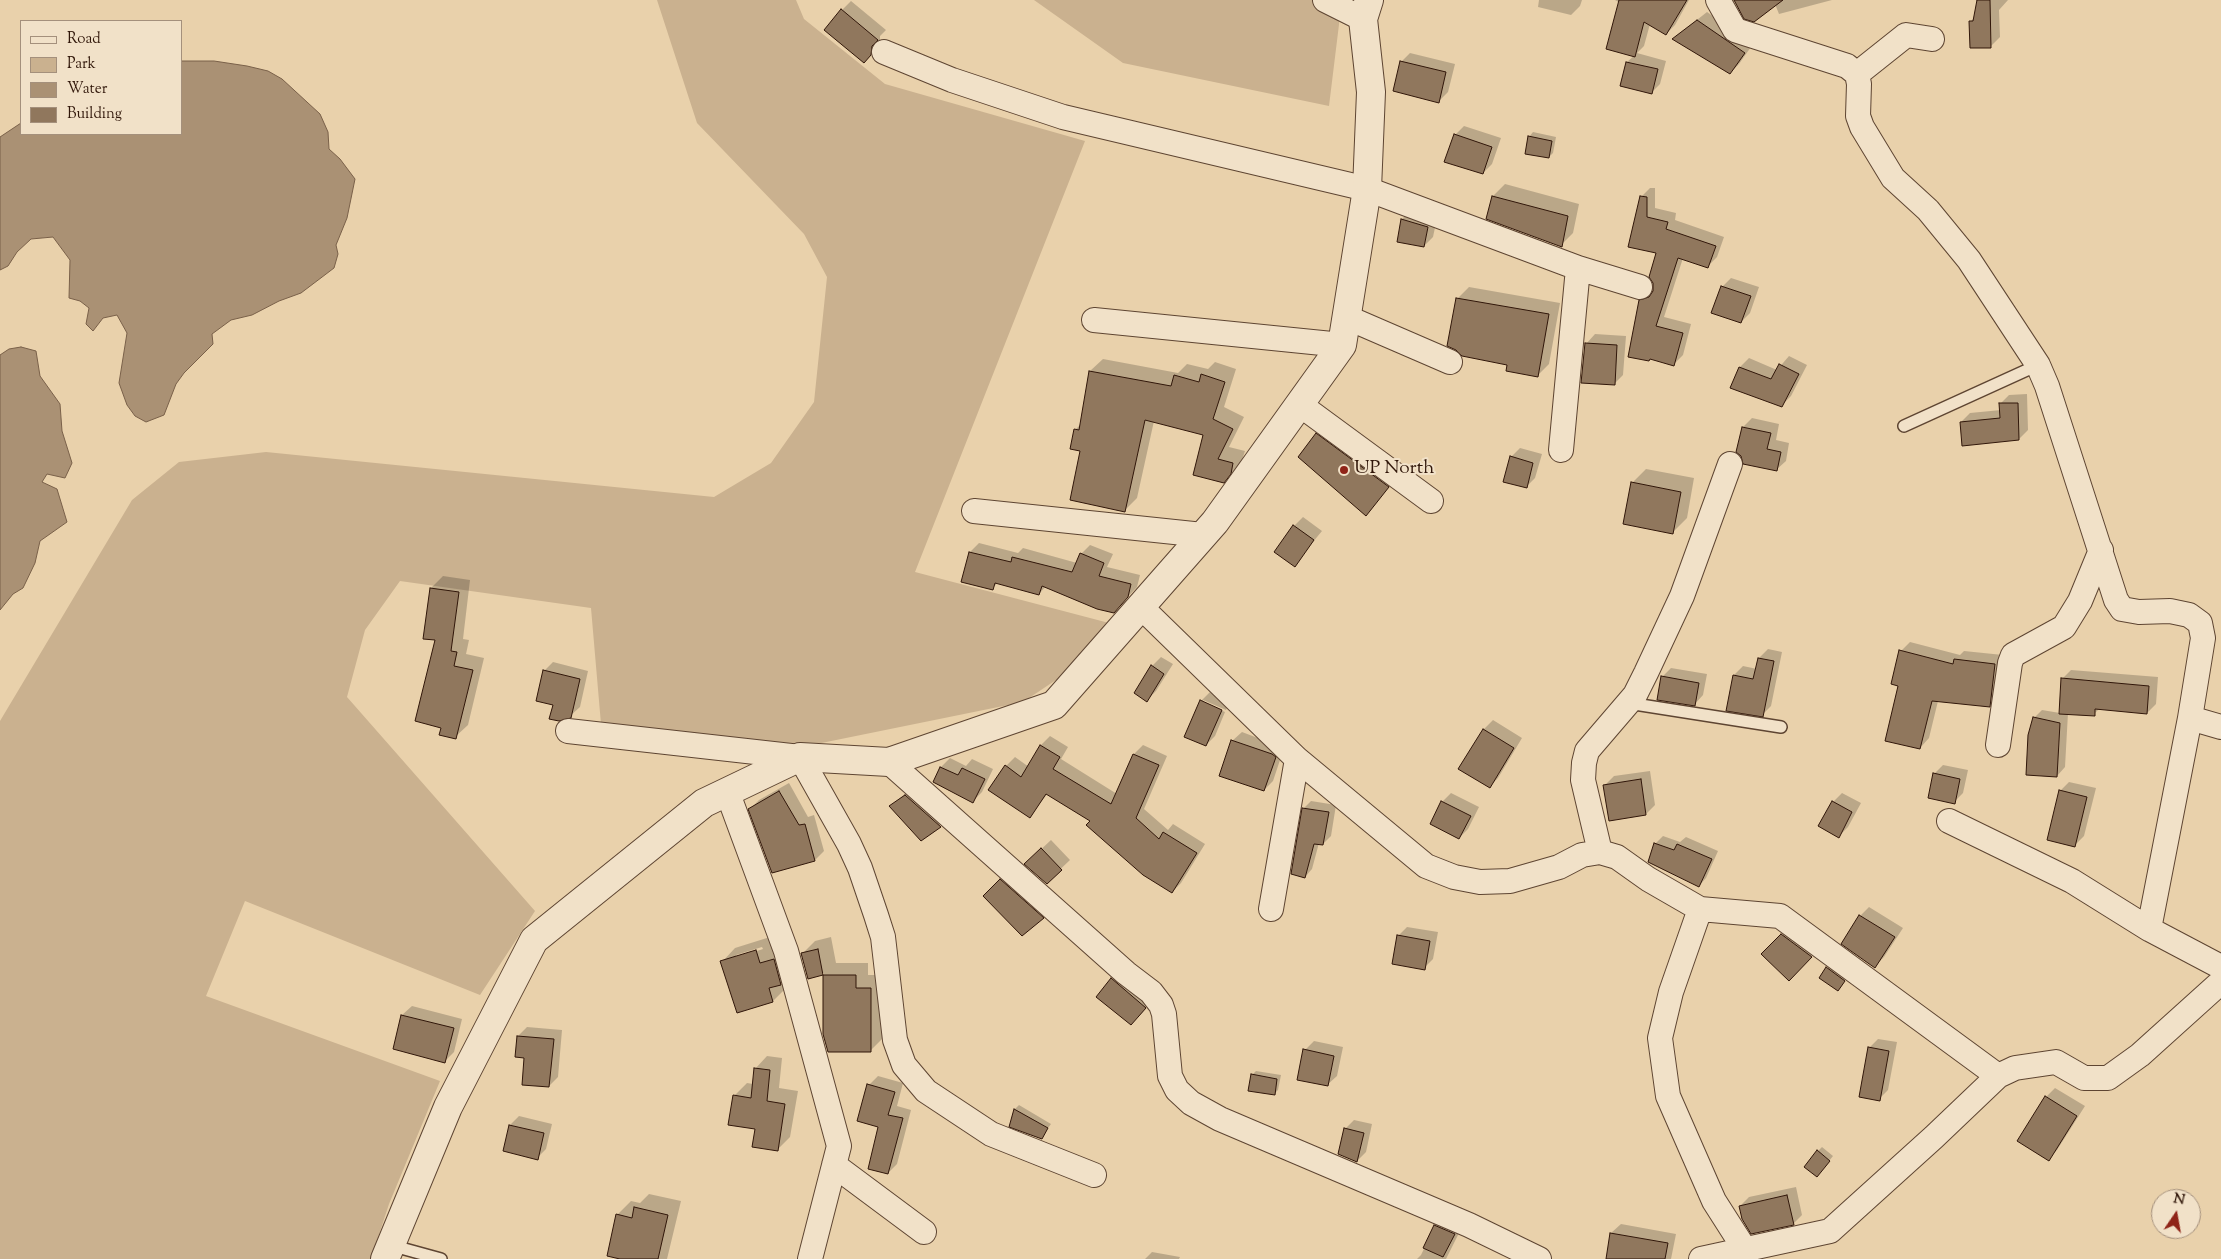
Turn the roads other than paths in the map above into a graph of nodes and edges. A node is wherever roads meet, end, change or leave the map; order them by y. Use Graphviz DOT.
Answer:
graph roads {
  1 [pos="1325,0"];
  2 [pos="1718,0"];
  3 [pos="1366,10"];
  4 [pos="1932,39"];
  5 [pos="884,52"];
  6 [pos="1857,74"];
  7 [pos="1367,189"];
  8 [pos="1578,268"];
  9 [pos="1640,287"];
  10 [pos="1346,317"];
  11 [pos="1094,320"];
  12 [pos="1342,344"];
  13 [pos="1450,362"];
  14 [pos="2038,366"];
  15 [pos="1299,404"];
  16 [pos="1904,426"];
  17 [pos="1561,450"];
  18 [pos="1730,464"];
  19 [pos="1431,501"];
  20 [pos="974,511"];
  21 [pos="1203,535"];
  22 [pos="2100,550"];
  23 [pos="1140,606"];
  24 [pos="1628,703"];
  25 [pos="2190,718"];
  26 [pos="1781,727"];
  27 [pos="2221,727"];
  28 [pos="568,731"];
  29 [pos="1998,745"];
  30 [pos="800,757"];
  31 [pos="1297,759"];
  32 [pos="889,762"];
  33 [pos="728,791"];
  34 [pos="1949,821"];
  35 [pos="1600,852"];
  36 [pos="1271,909"];
  37 [pos="1700,909"];
  38 [pos="2149,929"];
  39 [pos="2221,967"];
  40 [pos="2221,982"];
  41 [pos="1998,1076"];
  42 [pos="834,1165"];
  43 [pos="1094,1175"];
  44 [pos="924,1232"];
  45 [pos="1744,1248"];
  46 [pos="388,1252"];
  47 [pos="440,1259"];
  48 [pos="810,1259"];
  49 [pos="1539,1259"];
  50 [pos="1701,1259"];
  1 -- 3 [label="street"];
  2 -- 6 [label="street"];
  3 -- 7 [label="street"];
  4 -- 6 [label="street"];
  5 -- 7 [label="street"];
  6 -- 14 [label="street"];
  7 -- 8 [label="street"];
  7 -- 10 [label="street"];
  8 -- 9 [label="street"];
  8 -- 17 [label="street"];
  10 -- 12 [label="street"];
  10 -- 13 [label="street"];
  11 -- 12 [label="street"];
  12 -- 15 [label="street"];
  14 -- 16 [label="lane"];
  14 -- 22 [label="street"];
  15 -- 19 [label="street"];
  15 -- 21 [label="street"];
  18 -- 24 [label="street"];
  20 -- 21 [label="street"];
  21 -- 23 [label="street"];
  22 -- 25 [label="street"];
  22 -- 29 [label="street"];
  23 -- 31 [label="street"];
  23 -- 32 [label="street"];
  24 -- 26 [label="lane"];
  24 -- 35 [label="street"];
  25 -- 27 [label="street"];
  25 -- 38 [label="street"];
  28 -- 30 [label="street"];
  30 -- 32 [label="street"];
  30 -- 33 [label="street"];
  30 -- 43 [label="street"];
  31 -- 35 [label="street"];
  31 -- 36 [label="street"];
  32 -- 49 [label="street"];
  33 -- 42 [label="street"];
  33 -- 46 [label="street"];
  34 -- 38 [label="street"];
  35 -- 37 [label="street"];
  37 -- 41 [label="street"];
  37 -- 45 [label="street"];
  38 -- 39 [label="street"];
  40 -- 41 [label="street"];
  41 -- 45 [label="street"];
  42 -- 44 [label="street"];
  42 -- 48 [label="street"];
  45 -- 50 [label="street"];
  46 -- 47 [label="lane"];
}
